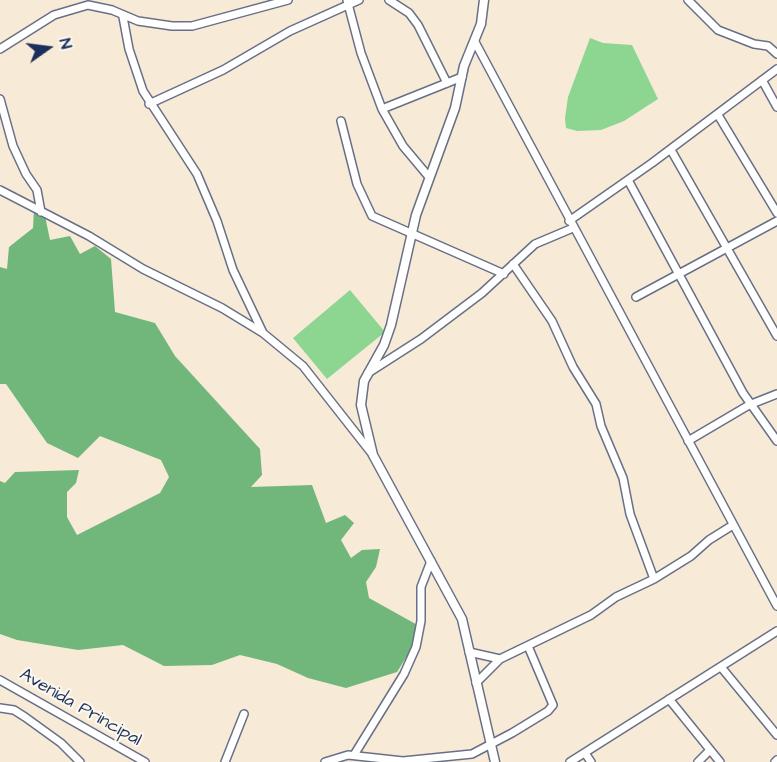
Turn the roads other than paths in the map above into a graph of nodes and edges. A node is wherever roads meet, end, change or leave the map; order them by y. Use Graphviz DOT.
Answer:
graph roads {
  1 [pos="288,0"];
  2 [pos="359,0"];
  3 [pos="389,0"];
  4 [pos="484,0"];
  5 [pos="688,0"];
  6 [pos="347,2"];
  7 [pos="123,17"];
  8 [pos="475,42"];
  9 [pos="0,49"];
  10 [pos="777,54"];
  11 [pos="777,69"];
  12 [pos="462,77"];
  13 [pos="762,80"];
  14 [pos="447,83"];
  15 [pos="0,99"];
  16 [pos="149,104"];
  17 [pos="777,107"];
  18 [pos="382,109"];
  19 [pos="718,115"];
  20 [pos="341,121"];
  21 [pos="671,150"];
  22 [pos="429,177"];
  23 [pos="628,180"];
  24 [pos="0,190"];
  25 [pos="40,212"];
  26 [pos="777,213"];
  27 [pos="569,221"];
  28 [pos="777,221"];
  29 [pos="573,228"];
  30 [pos="413,232"];
  31 [pos="728,247"];
  32 [pos="513,264"];
  33 [pos="504,274"];
  34 [pos="677,275"];
  35 [pos="636,297"];
  36 [pos="263,333"];
  37 [pos="777,336"];
  38 [pos="368,374"];
  39 [pos="777,394"];
  40 [pos="749,405"];
  41 [pos="688,441"];
  42 [pos="777,441"];
  43 [pos="373,455"];
  44 [pos="733,525"];
  45 [pos="431,561"];
  46 [pos="654,579"];
  47 [pos="777,606"];
  48 [pos="777,632"];
  49 [pos="528,646"];
  50 [pos="469,652"];
  51 [pos="500,659"];
  52 [pos="721,667"];
  53 [pos="0,680"];
  54 [pos="476,683"];
  55 [pos="669,699"];
  56 [pos="0,708"];
  57 [pos="244,714"];
  58 [pos="777,735"];
  59 [pos="490,745"];
  60 [pos="710,750"];
  61 [pos="585,753"];
  62 [pos="354,755"];
  63 [pos="80,762"];
  64 [pos="145,762"];
  65 [pos="225,762"];
  66 [pos="325,762"];
  67 [pos="495,762"];
  68 [pos="570,762"];
  69 [pos="591,762"];
  70 [pos="698,762"];
  71 [pos="720,762"];
  1 -- 7 [label="street"];
  2 -- 6 [label="street"];
  3 -- 14 [label="street"];
  4 -- 8 [label="street"];
  5 -- 10 [label="street"];
  6 -- 16 [label="street"];
  6 -- 18 [label="street"];
  7 -- 9 [label="street"];
  7 -- 16 [label="street"];
  8 -- 12 [label="street"];
  8 -- 27 [label="street"];
  11 -- 13 [label="street"];
  12 -- 14 [label="street"];
  12 -- 22 [label="street"];
  13 -- 17 [label="street"];
  13 -- 19 [label="street"];
  14 -- 18 [label="street"];
  15 -- 25 [label="street"];
  16 -- 36 [label="street"];
  18 -- 22 [label="street"];
  19 -- 21 [label="street"];
  19 -- 26 [label="street"];
  20 -- 30 [label="street"];
  21 -- 23 [label="street"];
  21 -- 31 [label="street"];
  22 -- 30 [label="street"];
  23 -- 27 [label="street"];
  23 -- 34 [label="street"];
  24 -- 25 [label="street"];
  25 -- 36 [label="street"];
  27 -- 29 [label="street"];
  28 -- 31 [label="street"];
  29 -- 32 [label="street"];
  29 -- 41 [label="street"];
  30 -- 33 [label="street"];
  30 -- 38 [label="street"];
  31 -- 34 [label="street"];
  31 -- 37 [label="street"];
  32 -- 33 [label="street"];
  32 -- 46 [label="street"];
  33 -- 38 [label="street"];
  34 -- 35 [label="street"];
  34 -- 40 [label="street"];
  36 -- 43 [label="street"];
  38 -- 43 [label="street"];
  39 -- 40 [label="street"];
  40 -- 41 [label="street"];
  40 -- 42 [label="street"];
  41 -- 44 [label="street"];
  43 -- 45 [label="street"];
  44 -- 46 [label="street"];
  44 -- 47 [label="street"];
  45 -- 50 [label="street"];
  45 -- 62 [label="street"];
  46 -- 49 [label="street"];
  48 -- 52 [label="street"];
  49 -- 51 [label="street"];
  49 -- 59 [label="street"];
  50 -- 51 [label="street"];
  50 -- 54 [label="street"];
  51 -- 54 [label="street"];
  52 -- 55 [label="street"];
  52 -- 58 [label="street"];
  53 -- 64 [label="street, Avenida Principal"];
  54 -- 59 [label="street"];
  55 -- 60 [label="street"];
  55 -- 61 [label="street"];
  56 -- 63 [label="street"];
  57 -- 65 [label="street"];
  59 -- 62 [label="street"];
  59 -- 67 [label="street"];
  60 -- 70 [label="street"];
  60 -- 71 [label="street"];
  61 -- 68 [label="street"];
  61 -- 69 [label="street"];
  62 -- 66 [label="street"];
}
